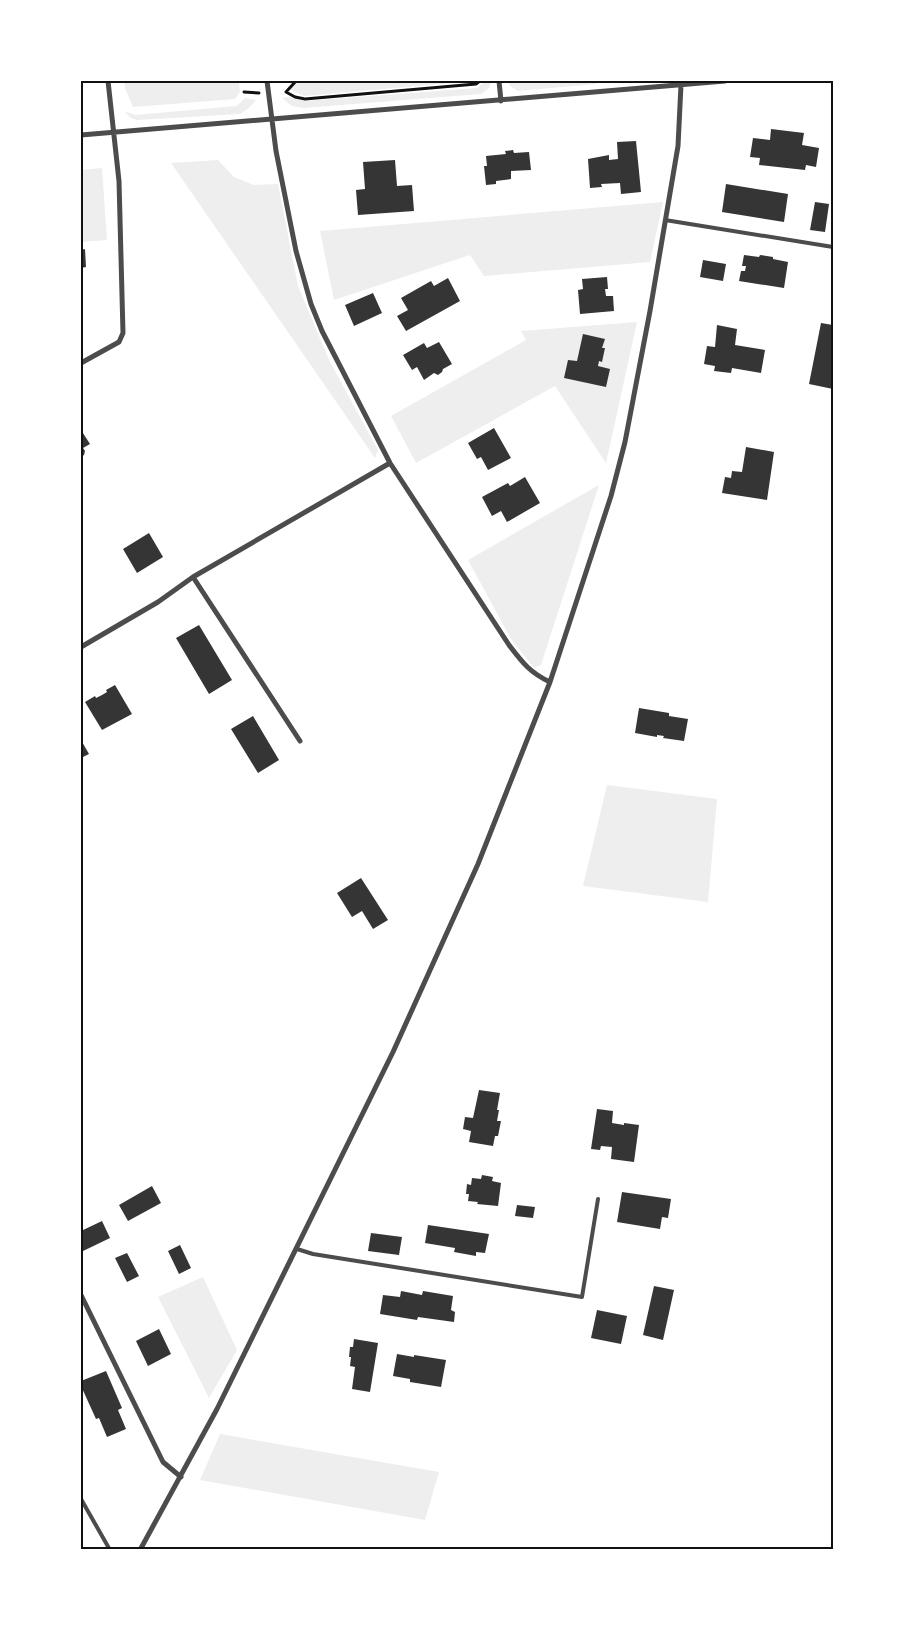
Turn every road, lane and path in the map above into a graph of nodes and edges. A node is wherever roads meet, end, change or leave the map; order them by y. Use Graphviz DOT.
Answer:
graph roads {
  1 [pos="108,81"];
  2 [pos="267,81"];
  3 [pos="296,81"];
  4 [pos="480,81"];
  5 [pos="500,81"];
  6 [pos="725,81"];
  7 [pos="681,85"];
  8 [pos="501,101"];
  9 [pos="271,120"];
  10 [pos="113,133"];
  11 [pos="81,135"];
  12 [pos="666,220"];
  13 [pos="833,247"];
  14 [pos="81,363"];
  15 [pos="390,464"];
  16 [pos="193,577"];
  17 [pos="81,647"];
  18 [pos="550,682"];
  19 [pos="300,741"];
  20 [pos="598,1199"];
  21 [pos="297,1249"];
  22 [pos="81,1295"];
  23 [pos="180,1476"];
  24 [pos="81,1499"];
  25 [pos="110,1550"];
  26 [pos="140,1550"];
  1 -- 10 [label="street"];
  2 -- 9 [label="street"];
  3 -- 4 [label="path"];
  5 -- 8 [label="street"];
  6 -- 7 [label="street"];
  7 -- 8 [label="street"];
  7 -- 12 [label="street"];
  8 -- 9 [label="street"];
  9 -- 10 [label="street"];
  9 -- 15 [label="street"];
  10 -- 11 [label="street"];
  10 -- 14 [label="street"];
  12 -- 13 [label="lane"];
  12 -- 18 [label="street"];
  15 -- 16 [label="street"];
  15 -- 18 [label="street"];
  16 -- 17 [label="street"];
  16 -- 19 [label="street"];
  18 -- 21 [label="street"];
  20 -- 21 [label="lane"];
  21 -- 23 [label="street"];
  22 -- 23 [label="street"];
  23 -- 26 [label="street"];
  24 -- 25 [label="lane"];
}
